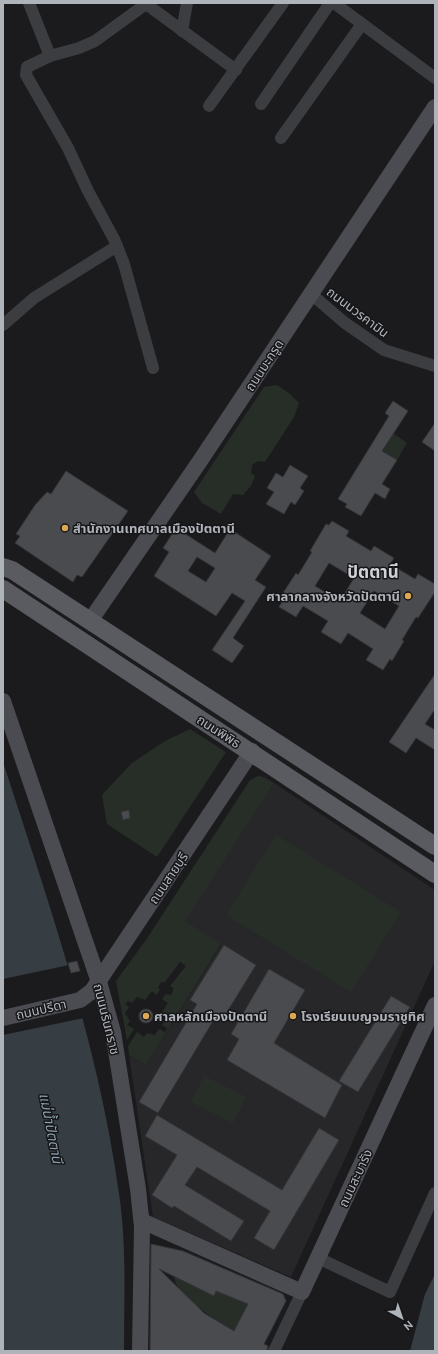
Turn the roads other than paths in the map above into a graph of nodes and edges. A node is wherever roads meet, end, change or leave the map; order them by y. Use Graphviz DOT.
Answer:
graph roads {
  1 [pos="29,3"];
  2 [pos="187,3"];
  3 [pos="284,3"];
  4 [pos="330,3"];
  5 [pos="334,3"];
  6 [pos="145,4"];
  7 [pos="362,24"];
  8 [pos="182,31"];
  9 [pos="50,56"];
  10 [pos="236,70"];
  11 [pos="435,78"];
  12 [pos="261,104"];
  13 [pos="209,106"];
  14 [pos="435,108"];
  15 [pos="281,138"];
  16 [pos="117,246"];
  17 [pos="310,293"];
  18 [pos="3,325"];
  19 [pos="435,366"];
  20 [pos="153,368"];
  21 [pos="3,567"];
  22 [pos="3,589"];
  23 [pos="90,621"];
  24 [pos="78,639"];
  25 [pos="146,659"];
  26 [pos="135,676"];
  27 [pos="205,696"];
  28 [pos="3,701"];
  29 [pos="194,714"];
  30 [pos="272,740"];
  31 [pos="256,754"];
  32 [pos="338,784"];
  33 [pos="327,802"];
  34 [pos="435,846"];
  35 [pos="435,874"];
  36 [pos="99,982"];
  37 [pos="80,1000"];
  38 [pos="435,1005"];
  39 [pos="3,1018"];
  40 [pos="435,1193"];
  41 [pos="142,1221"];
  42 [pos="318,1258"];
  43 [pos="302,1292"];
  44 [pos="140,1351"];
  45 [pos="274,1351"];
  1 -- 9 [label="street"];
  2 -- 8 [label="street"];
  3 -- 10 [label="street"];
  4 -- 12 [label="street"];
  5 -- 7 [label="street"];
  6 -- 8 [label="street"];
  6 -- 9 [label="street"];
  7 -- 11 [label="street"];
  7 -- 15 [label="street"];
  8 -- 10 [label="street"];
  9 -- 16 [label="street"];
  10 -- 13 [label="street"];
  14 -- 17 [label="street, ถนนมะกรูด"];
  16 -- 18 [label="street"];
  16 -- 20 [label="street"];
  17 -- 19 [label="street, ถนนนวรคามิน"];
  17 -- 23 [label="street, ถนนมะกรูด"];
  21 -- 23 [label="main road, ถนนพิพิธ"];
  22 -- 24 [label="main road, ถนนพิพิธ"];
  23 -- 24 [label="main road"];
  23 -- 25 [label="main road, ถนนพิพิธ"];
  24 -- 26 [label="main road, ถนนพิพิธ"];
  25 -- 26 [label="main road"];
  25 -- 27 [label="main road, ถนนพิพิธ"];
  26 -- 29 [label="main road, ถนนพิพิธ"];
  27 -- 29 [label="main road"];
  27 -- 30 [label="main road, ถนนพิพิธ"];
  28 -- 36 [label="street, ถนนนรินทราช"];
  29 -- 31 [label="main road, ถนนพิพิธ"];
  30 -- 31 [label="main road"];
  30 -- 32 [label="main road, ถนนพิพิธ"];
  31 -- 33 [label="main road, ถนนพิพิธ"];
  31 -- 36 [label="street, ถนนสายบุรี"];
  32 -- 33 [label="main road"];
  32 -- 34 [label="main road, ถนนพิพิธ"];
  33 -- 35 [label="main road, ถนนพิพิธ"];
  36 -- 37 [label="street, ถนนสายบุรี"];
  36 -- 41 [label="street, ถนนนรินทราช"];
  37 -- 39 [label="street, ถนนปรีดา"];
  38 -- 42 [label="street, ถนนสะบารัง"];
  40 -- 42 [label="street"];
  41 -- 43 [label="street"];
  41 -- 44 [label="street, ถนนนรินทราช"];
  42 -- 43 [label="street, ถนนสะบารัง"];
  43 -- 45 [label="street, ถนนสะบารัง"];
}
